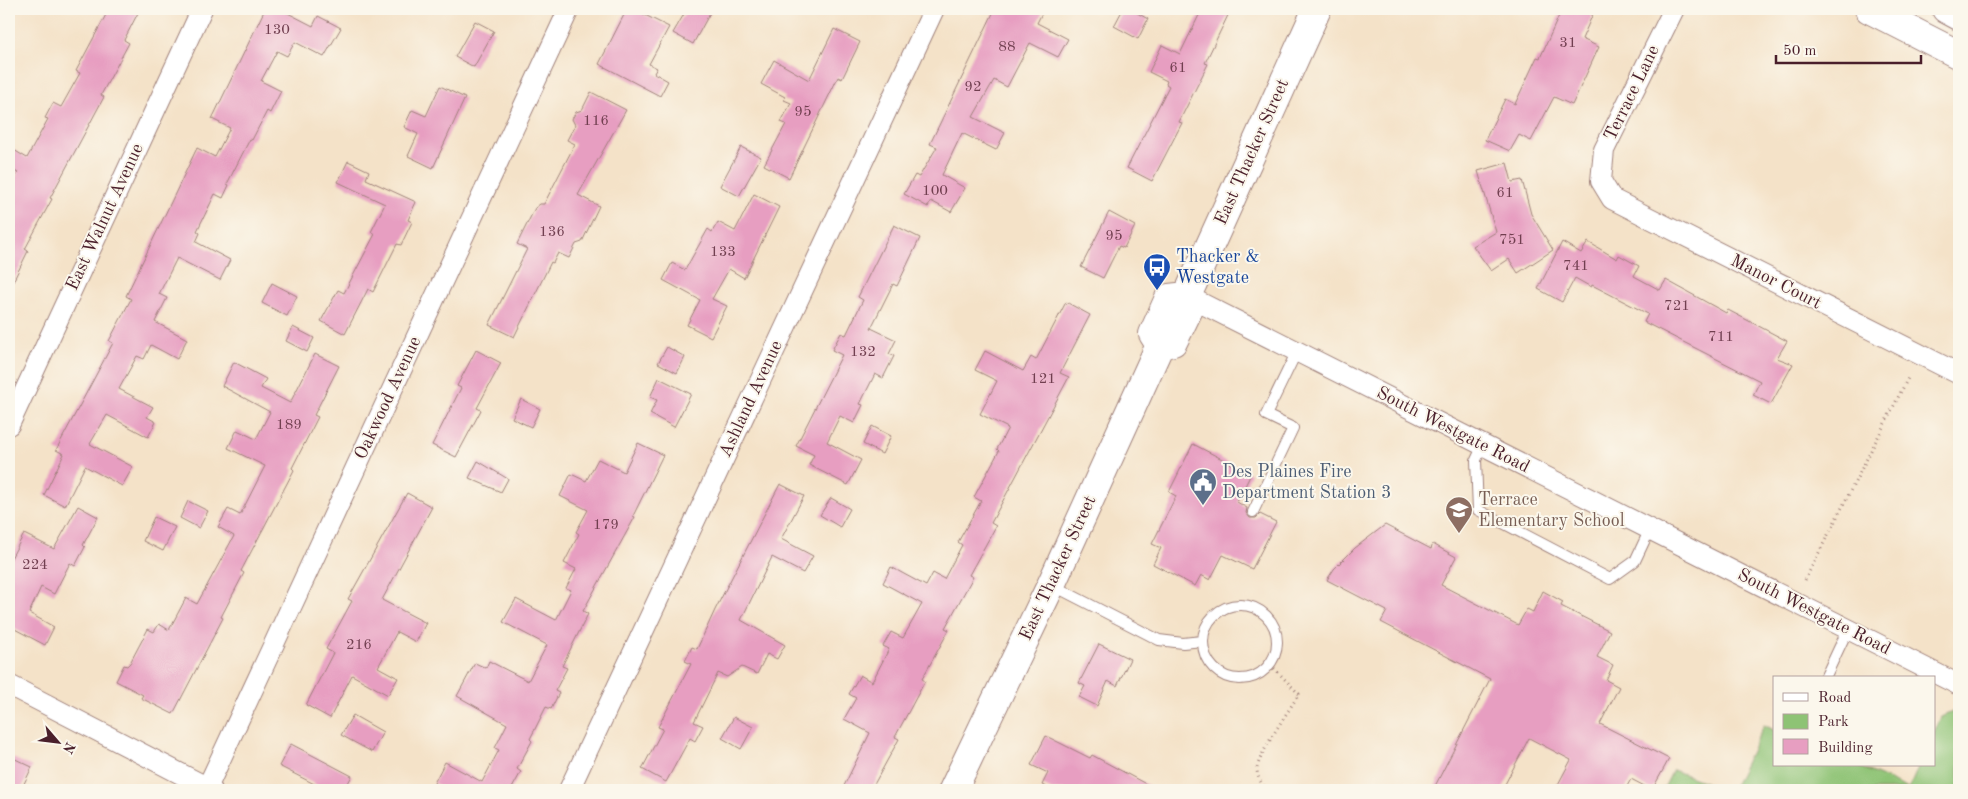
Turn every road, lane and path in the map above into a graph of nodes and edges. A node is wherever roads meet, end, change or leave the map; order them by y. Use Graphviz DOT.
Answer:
graph roads {
  1 [pos="202,9"];
  2 [pos="569,9"];
  3 [pos="934,9"];
  4 [pos="1318,9"];
  5 [pos="1674,9"];
  6 [pos="1869,9"];
  7 [pos="1946,9"];
  8 [pos="1959,16"];
  9 [pos="1959,55"];
  10 [pos="1601,181"];
  11 [pos="1187,296"];
  12 [pos="1297,352"];
  13 [pos="1959,374"];
  14 [pos="1908,376"];
  15 [pos="9,425"];
  16 [pos="1483,445"];
  17 [pos="1253,512"];
  18 [pos="1650,529"];
  19 [pos="1805,580"];
  20 [pos="1051,585"];
  21 [pos="1848,629"];
  22 [pos="1202,641"];
  23 [pos="1270,664"];
  24 [pos="1826,676"];
  25 [pos="1959,685"];
  26 [pos="9,686"];
  27 [pos="209,789"];
  28 [pos="569,790"];
  29 [pos="953,790"];
  30 [pos="1267,790"];
  1 -- 15 [label="street, East Walnut Avenue"];
  2 -- 27 [label="street, Oakwood Avenue"];
  3 -- 28 [label="street, Ashland Avenue"];
  4 -- 11 [label="main road, East Thacker Street"];
  5 -- 10 [label="street, Terrace Lane"];
  6 -- 9 [label="main road"];
  7 -- 8 [label="main road"];
  10 -- 13 [label="street, Manor Court"];
  11 -- 12 [label="street, South Westgate Road"];
  11 -- 20 [label="main road, East Thacker Street"];
  12 -- 16 [label="street, South Westgate Road"];
  12 -- 17 [label="lane"];
  14 -- 19 [label="path"];
  16 -- 18 [label="street, South Westgate Road"];
  16 -- 18 [label="lane"];
  18 -- 21 [label="street, South Westgate Road"];
  20 -- 22 [label="lane"];
  20 -- 29 [label="main road, East Thacker Street"];
  21 -- 24 [label="lane"];
  21 -- 25 [label="street, South Westgate Road"];
  22 -- 23 [label="lane"];
  22 -- 23 [label="lane"];
  23 -- 30 [label="path"];
  26 -- 27 [label="street"];
}
